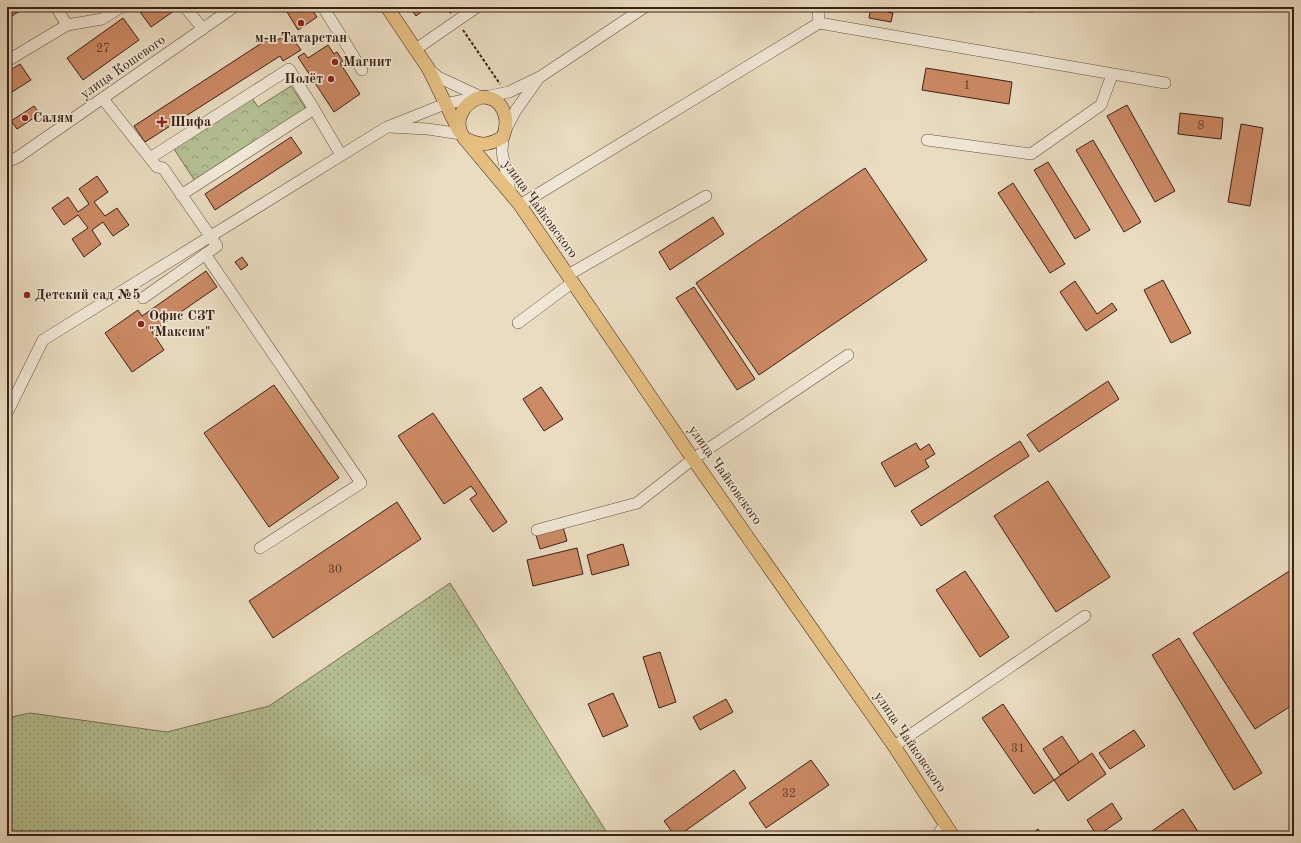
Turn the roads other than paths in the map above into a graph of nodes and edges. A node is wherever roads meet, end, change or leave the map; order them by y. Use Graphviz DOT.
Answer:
graph roads {
  1 [pos="56,7"];
  2 [pos="121,7"];
  3 [pos="185,7"];
  4 [pos="234,7"];
  5 [pos="323,7"];
  6 [pos="387,7"];
  7 [pos="477,7"];
  8 [pos="645,7"];
  9 [pos="818,7"];
  10 [pos="819,23"];
  11 [pos="67,25"];
  12 [pos="203,29"];
  13 [pos="416,48"];
  14 [pos="7,61"];
  15 [pos="428,68"];
  16 [pos="362,70"];
  17 [pos="1112,75"];
  18 [pos="540,77"];
  19 [pos="1165,83"];
  20 [pos="483,97"];
  21 [pos="103,99"];
  22 [pos="445,104"];
  23 [pos="314,109"];
  24 [pos="387,127"];
  25 [pos="505,133"];
  26 [pos="462,136"];
  27 [pos="927,140"];
  28 [pos="341,155"];
  29 [pos="150,158"];
  30 [pos="7,162"];
  31 [pos="510,191"];
  32 [pos="181,194"];
  33 [pos="706,196"];
  34 [pos="520,205"];
  35 [pos="210,236"];
  36 [pos="205,254"];
  37 [pos="571,279"];
  38 [pos="143,298"];
  39 [pos="518,323"];
  40 [pos="848,355"];
  41 [pos="7,413"];
  42 [pos="694,459"];
  43 [pos="537,530"];
  44 [pos="260,548"];
  45 [pos="1085,616"];
  46 [pos="894,746"];
  47 [pos="945,824"];
  48 [pos="936,836"];
  49 [pos="953,836"];
  1 -- 11 [label="street"];
  2 -- 11 [label="street"];
  3 -- 12 [label="street"];
  4 -- 12 [label="street, улица Кошевого"];
  5 -- 16 [label="street"];
  6 -- 13 [label="main road, улица Чайковского"];
  7 -- 13 [label="street"];
  8 -- 18 [label="street"];
  9 -- 10 [label="street"];
  10 -- 17 [label="street"];
  10 -- 34 [label="street"];
  11 -- 14 [label="street"];
  12 -- 21 [label="street, улица Кошевого"];
  13 -- 15 [label="main road, улица Чайковского"];
  15 -- 20 [label="street"];
  15 -- 22 [label="main road, улица Чайковского"];
  17 -- 19 [label="street"];
  17 -- 27 [label="street"];
  18 -- 20 [label="street"];
  18 -- 25 [label="street"];
  20 -- 22 [label="street"];
  20 -- 25 [label="main road"];
  20 -- 26 [label="main road"];
  21 -- 29 [label="street"];
  21 -- 30 [label="street, улица Кошевого"];
  22 -- 24 [label="street"];
  22 -- 26 [label="main road, улица Чайковского"];
  23 -- 28 [label="street"];
  23 -- 29 [label="street"];
  23 -- 32 [label="street"];
  24 -- 26 [label="street"];
  24 -- 28 [label="street"];
  25 -- 26 [label="main road"];
  25 -- 31 [label="street"];
  26 -- 31 [label="main road, улица Чайковского"];
  28 -- 35 [label="street"];
  29 -- 32 [label="street"];
  31 -- 34 [label="main road, улица Чайковского"];
  32 -- 35 [label="street"];
  33 -- 37 [label="street"];
  34 -- 37 [label="main road, улица Чайковского"];
  35 -- 36 [label="street"];
  35 -- 41 [label="street"];
  36 -- 38 [label="street"];
  36 -- 44 [label="street"];
  37 -- 39 [label="street"];
  37 -- 42 [label="main road, улица Чайковского"];
  40 -- 42 [label="street"];
  42 -- 43 [label="street"];
  42 -- 46 [label="main road, улица Чайковского"];
  45 -- 46 [label="street"];
  46 -- 47 [label="main road, улица Чайковского"];
  47 -- 48 [label="street"];
  47 -- 49 [label="main road, улица Чайковского"];
}
